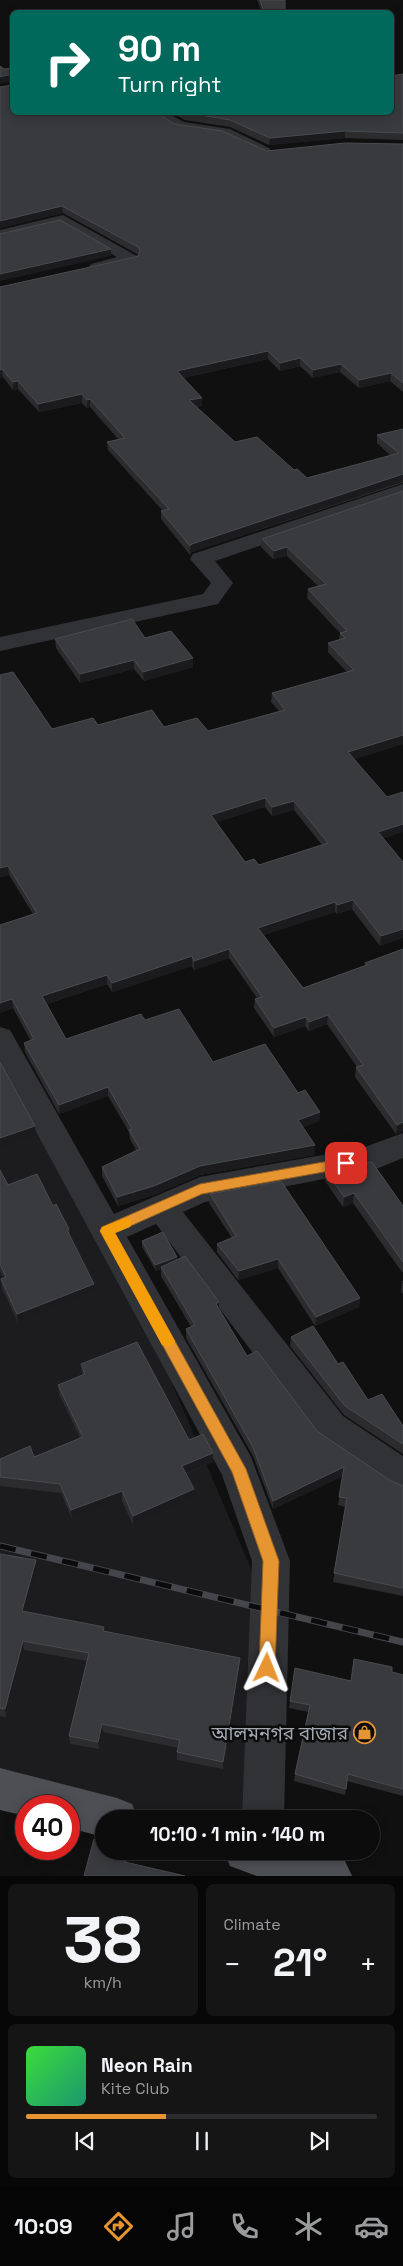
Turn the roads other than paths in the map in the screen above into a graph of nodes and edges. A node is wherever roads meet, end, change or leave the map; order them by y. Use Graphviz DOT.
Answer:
graph roads {
  1 [pos="160,115"];
  2 [pos="276,151"];
  3 [pos="0,235"];
  4 [pos="84,270"];
  5 [pos="403,490"];
  6 [pos="0,644"];
  7 [pos="0,1038"];
  8 [pos="403,1145"];
  9 [pos="161,1207"];
  10 [pos="107,1231"];
  11 [pos="403,1476"];
  12 [pos="0,1789"];
  13 [pos="24,1795"];
  14 [pos="80,1809"];
  15 [pos="260,1810"];
  16 [pos="95,1813"];
  17 [pos="294,1860"];
  18 [pos="330,1876"];
  1 -- 2 [label="street"];
  3 -- 4 [label="street"];
  5 -- 6 [label="street"];
  7 -- 10 [label="street"];
  8 -- 9 [label="street"];
  9 -- 10 [label="street"];
  9 -- 11 [label="street"];
  10 -- 15 [label="street"];
  12 -- 13 [label="main road"];
  14 -- 16 [label="main road"];
  17 -- 18 [label="main road"];
}
